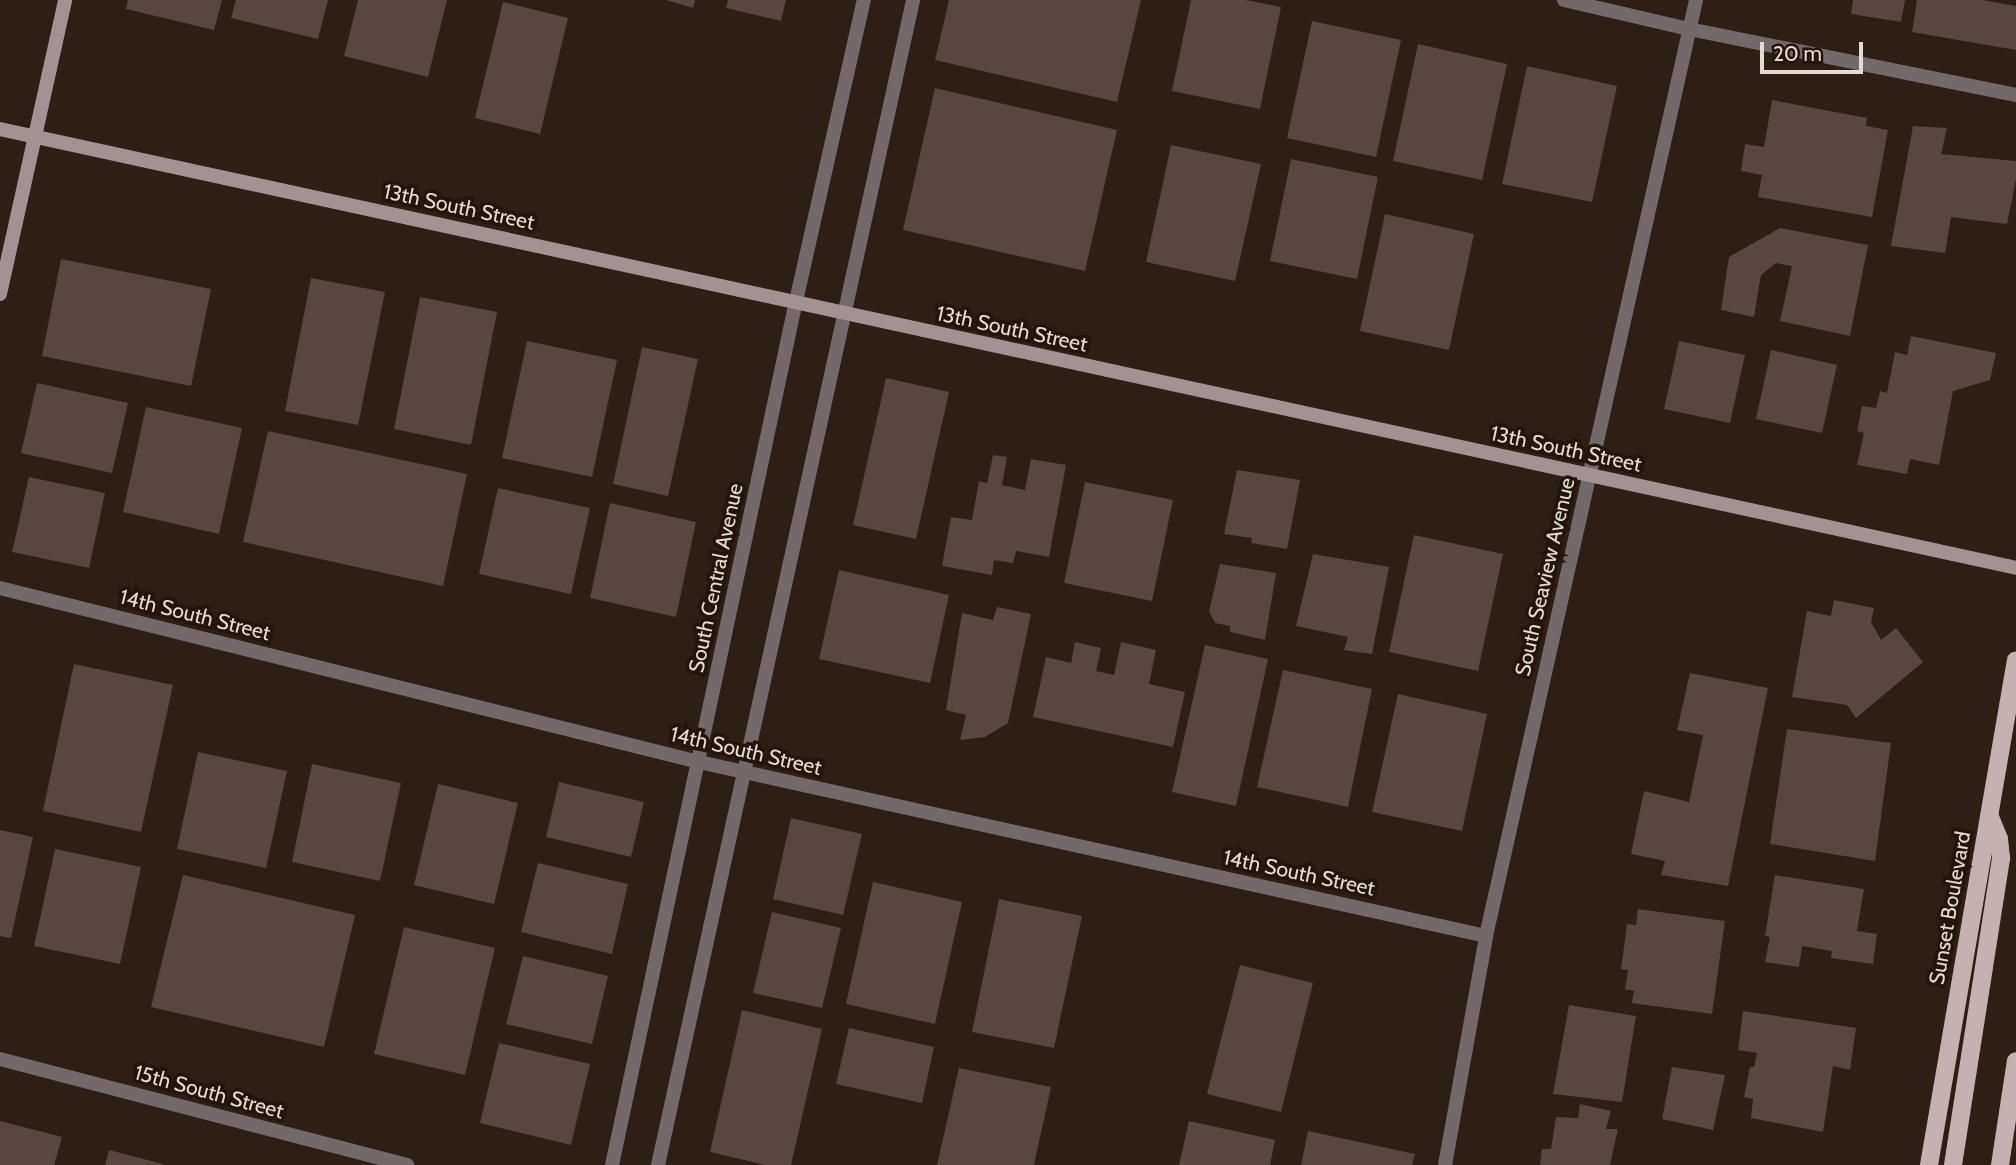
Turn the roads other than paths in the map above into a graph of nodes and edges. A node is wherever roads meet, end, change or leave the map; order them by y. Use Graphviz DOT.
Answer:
graph roads {
  1 [pos="65,0"];
  2 [pos="864,0"];
  3 [pos="913,0"];
  4 [pos="1564,0"];
  5 [pos="1696,0"];
  6 [pos="1689,29"];
  7 [pos="2016,95"];
  8 [pos="0,130"];
  9 [pos="33,136"];
  10 [pos="0,294"];
  11 [pos="796,301"];
  12 [pos="844,314"];
  13 [pos="1590,475"];
  14 [pos="2016,568"];
  15 [pos="0,588"];
  16 [pos="2016,660"];
  17 [pos="699,762"];
  18 [pos="743,772"];
  19 [pos="1989,815"];
  20 [pos="1486,936"];
  21 [pos="0,1059"];
  22 [pos="2016,1061"];
  23 [pos="407,1165"];
  24 [pos="612,1165"];
  25 [pos="658,1165"];
  26 [pos="1445,1165"];
  27 [pos="1928,1165"];
  28 [pos="1953,1165"];
  29 [pos="2000,1165"];
  1 -- 9 [label="street"];
  2 -- 11 [label="street, South Central Avenue"];
  3 -- 12 [label="street"];
  4 -- 6 [label="street"];
  5 -- 6 [label="street, South Seaview Avenue"];
  6 -- 7 [label="street"];
  6 -- 13 [label="street, South Seaview Avenue"];
  8 -- 9 [label="street, 13th South Street"];
  9 -- 10 [label="street"];
  9 -- 11 [label="street, 13th South Street"];
  11 -- 12 [label="street, 13th South Street"];
  11 -- 17 [label="street, South Central Avenue"];
  12 -- 13 [label="street, 13th South Street"];
  12 -- 18 [label="street"];
  13 -- 14 [label="street, 13th South Street"];
  13 -- 20 [label="street, South Seaview Avenue"];
  15 -- 17 [label="street, 14th South Street"];
  16 -- 19 [label="main road, Sunset Boulevard"];
  17 -- 18 [label="street, 14th South Street"];
  17 -- 24 [label="street, South Central Avenue"];
  18 -- 20 [label="street, 14th South Street"];
  18 -- 25 [label="street"];
  19 -- 27 [label="main road, Sunset Boulevard"];
  19 -- 28 [label="main road"];
  20 -- 26 [label="street, South Seaview Avenue"];
  21 -- 23 [label="street, 15th South Street"];
  22 -- 29 [label="main road"];
}
